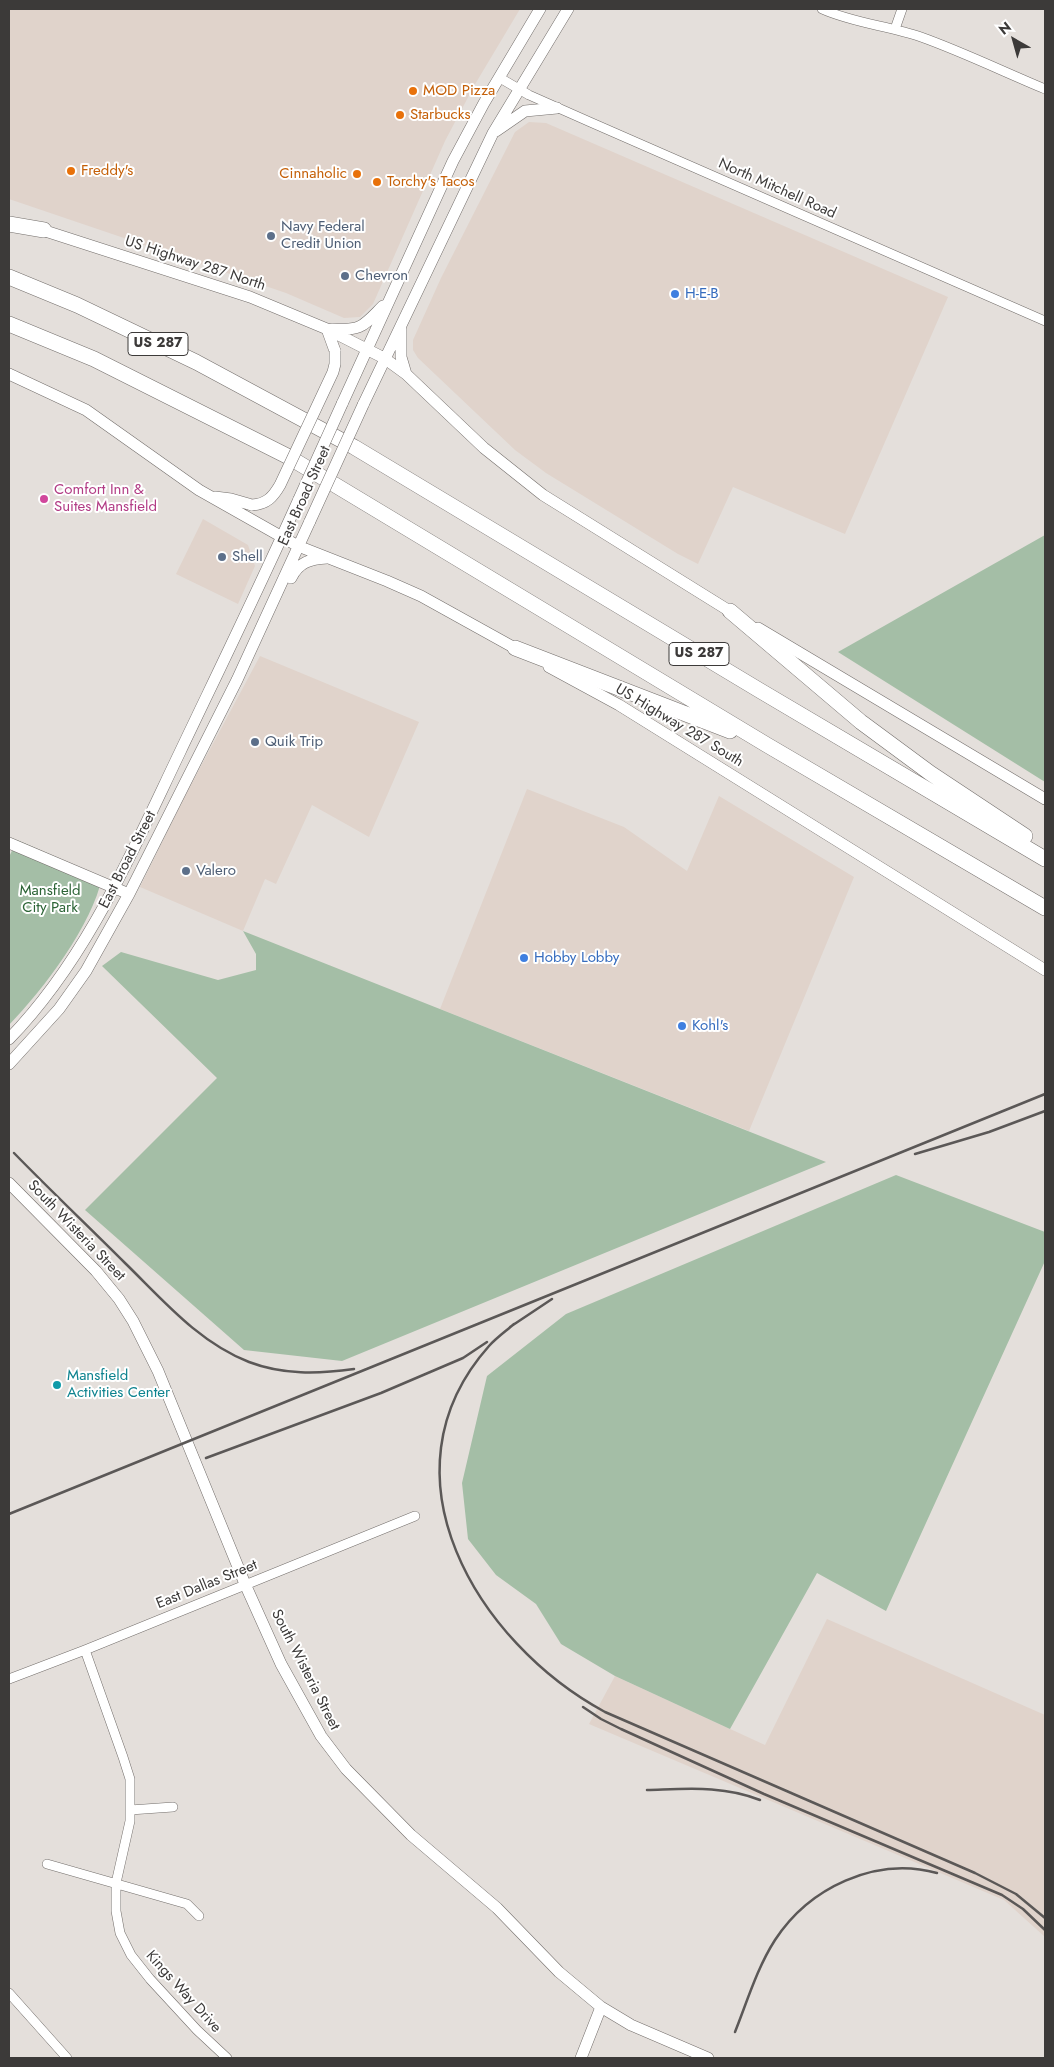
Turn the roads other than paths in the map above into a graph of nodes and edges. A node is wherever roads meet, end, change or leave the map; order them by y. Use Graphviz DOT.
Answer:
graph roads {
  1 [pos="540,9"];
  2 [pos="568,9"];
  3 [pos="902,9"];
  4 [pos="827,10"];
  5 [pos="895,29"];
  6 [pos="500,78"];
  7 [pos="518,89"];
  8 [pos="1045,89"];
  9 [pos="557,108"];
  10 [pos="493,133"];
  11 [pos="9,218"];
  12 [pos="9,224"];
  13 [pos="44,230"];
  14 [pos="9,277"];
  15 [pos="387,302"];
  16 [pos="1045,321"];
  17 [pos="9,324"];
  18 [pos="402,324"];
  19 [pos="327,329"];
  20 [pos="367,350"];
  21 [pos="384,358"];
  22 [pos="9,374"];
  23 [pos="406,374"];
  24 [pos="210,497"];
  25 [pos="282,537"];
  26 [pos="298,546"];
  27 [pos="328,558"];
  28 [pos="278,592"];
  29 [pos="730,611"];
  30 [pos="515,648"];
  31 [pos="218,671"];
  32 [pos="237,680"];
  33 [pos="767,745"];
  34 [pos="1045,799"];
  35 [pos="153,809"];
  36 [pos="168,816"];
  37 [pos="9,843"];
  38 [pos="1045,850"];
  39 [pos="1045,859"];
  40 [pos="113,887"];
  41 [pos="129,894"];
  42 [pos="1045,908"];
  43 [pos="74,959"];
  44 [pos="1045,970"];
  45 [pos="86,971"];
  46 [pos="30,1018"];
  47 [pos="42,1030"];
  48 [pos="9,1039"];
  49 [pos="9,1064"];
  50 [pos="9,1183"];
  51 [pos="415,1516"];
  52 [pos="245,1584"];
  53 [pos="85,1650"];
  54 [pos="9,1679"];
  55 [pos="173,1807"];
  56 [pos="130,1810"];
  57 [pos="47,1864"];
  58 [pos="116,1883"];
  59 [pos="199,1916"];
  60 [pos="9,1993"];
  61 [pos="601,2007"];
  62 [pos="67,2058"];
  63 [pos="227,2058"];
  64 [pos="581,2058"];
  65 [pos="708,2058"];
  1 -- 6 [label="main road, East Broad Street"];
  2 -- 7 [label="main road, East Broad Street"];
  3 -- 5 [label="street"];
  4 -- 5 [label="street"];
  5 -- 8 [label="street"];
  6 -- 7 [label="street, North Mitchell Road"];
  6 -- 15 [label="main road, East Broad Street"];
  7 -- 9 [label="street, North Mitchell Road"];
  7 -- 10 [label="main road, East Broad Street"];
  9 -- 10 [label="main road"];
  9 -- 16 [label="street, North Mitchell Road"];
  10 -- 18 [label="main road, East Broad Street"];
  11 -- 13 [label="main road, US Highway 287 North"];
  12 -- 13 [label="highway"];
  13 -- 19 [label="main road, US Highway 287 North"];
  14 -- 39 [label="highway, US 287"];
  15 -- 19 [label="main road"];
  15 -- 20 [label="main road, East Broad Street"];
  17 -- 33 [label="highway, US 287"];
  18 -- 21 [label="main road, East Broad Street"];
  18 -- 23 [label="main road"];
  19 -- 20 [label="main road, US Highway 287 North"];
  19 -- 24 [label="main road, bridge"];
  20 -- 21 [label="main road"];
  20 -- 25 [label="main road, East Broad Street, bridge"];
  21 -- 23 [label="main road"];
  21 -- 26 [label="main road, East Broad Street, bridge"];
  22 -- 24 [label="main road"];
  23 -- 29 [label="main road"];
  24 -- 25 [label="main road"];
  25 -- 26 [label="main road, US Highway 287 South"];
  25 -- 31 [label="main road, East Broad Street"];
  26 -- 27 [label="main road, US Highway 287 South"];
  26 -- 28 [label="main road, East Broad Street"];
  27 -- 28 [label="main road"];
  27 -- 30 [label="main road, US Highway 287 South"];
  28 -- 32 [label="main road, East Broad Street"];
  29 -- 34 [label="main road"];
  29 -- 38 [label="highway"];
  30 -- 33 [label="highway"];
  30 -- 44 [label="main road, US Highway 287 South"];
  31 -- 32 [label="main road"];
  31 -- 35 [label="main road, East Broad Street"];
  32 -- 36 [label="main road, East Broad Street"];
  33 -- 42 [label="highway, US 287"];
  35 -- 36 [label="main road"];
  35 -- 40 [label="main road, East Broad Street"];
  36 -- 41 [label="main road, East Broad Street"];
  37 -- 40 [label="main road"];
  40 -- 41 [label="main road"];
  40 -- 43 [label="main road, East Broad Street"];
  41 -- 45 [label="main road, East Broad Street"];
  43 -- 45 [label="main road"];
  43 -- 46 [label="main road, East Broad Street"];
  45 -- 47 [label="main road, East Broad Street"];
  46 -- 47 [label="main road"];
  46 -- 48 [label="main road, East Broad Street"];
  47 -- 49 [label="main road, East Broad Street"];
  50 -- 52 [label="main road, South Wisteria Street"];
  51 -- 52 [label="street, East Dallas Street"];
  52 -- 53 [label="street, East Dallas Street"];
  52 -- 61 [label="main road, South Wisteria Street"];
  53 -- 54 [label="street, East Dallas Street"];
  53 -- 56 [label="street, Kings Way Drive"];
  55 -- 56 [label="street"];
  56 -- 58 [label="street, Kings Way Drive"];
  57 -- 58 [label="street"];
  58 -- 59 [label="street"];
  58 -- 63 [label="street, Kings Way Drive"];
  60 -- 62 [label="street"];
  61 -- 64 [label="main road"];
  61 -- 65 [label="main road, South Wisteria Street"];
}
